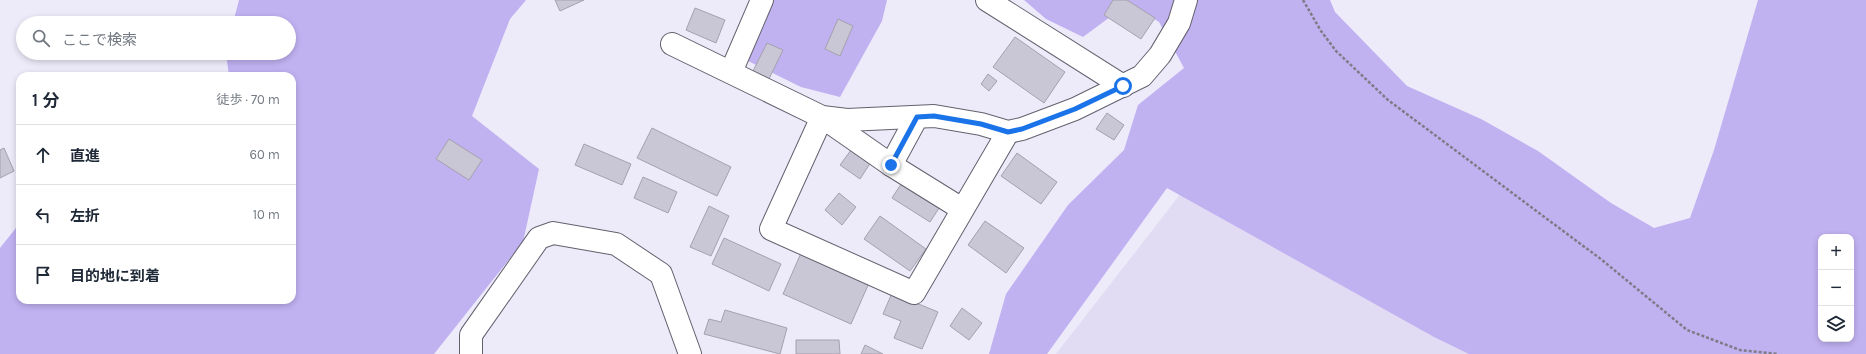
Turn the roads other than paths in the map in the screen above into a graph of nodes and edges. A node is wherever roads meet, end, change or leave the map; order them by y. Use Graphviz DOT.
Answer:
graph roads {
  1 [pos="762,0"];
  2 [pos="987,0"];
  3 [pos="1186,0"];
  4 [pos="672,44"];
  5 [pos="731,72"];
  6 [pos="1123,86"];
  7 [pos="822,117"];
  8 [pos="917,117"];
  9 [pos="1008,132"];
  10 [pos="891,165"];
  11 [pos="962,209"];
  12 [pos="471,354"];
  13 [pos="690,354"];
  1 -- 5 [label="street"];
  2 -- 6 [label="street"];
  3 -- 6 [label="street"];
  4 -- 5 [label="street"];
  5 -- 7 [label="street"];
  6 -- 9 [label="street"];
  7 -- 8 [label="street"];
  7 -- 10 [label="street"];
  7 -- 11 [label="street"];
  8 -- 9 [label="street"];
  8 -- 10 [label="street"];
  9 -- 11 [label="street"];
  10 -- 11 [label="street"];
  12 -- 13 [label="street"];
}
